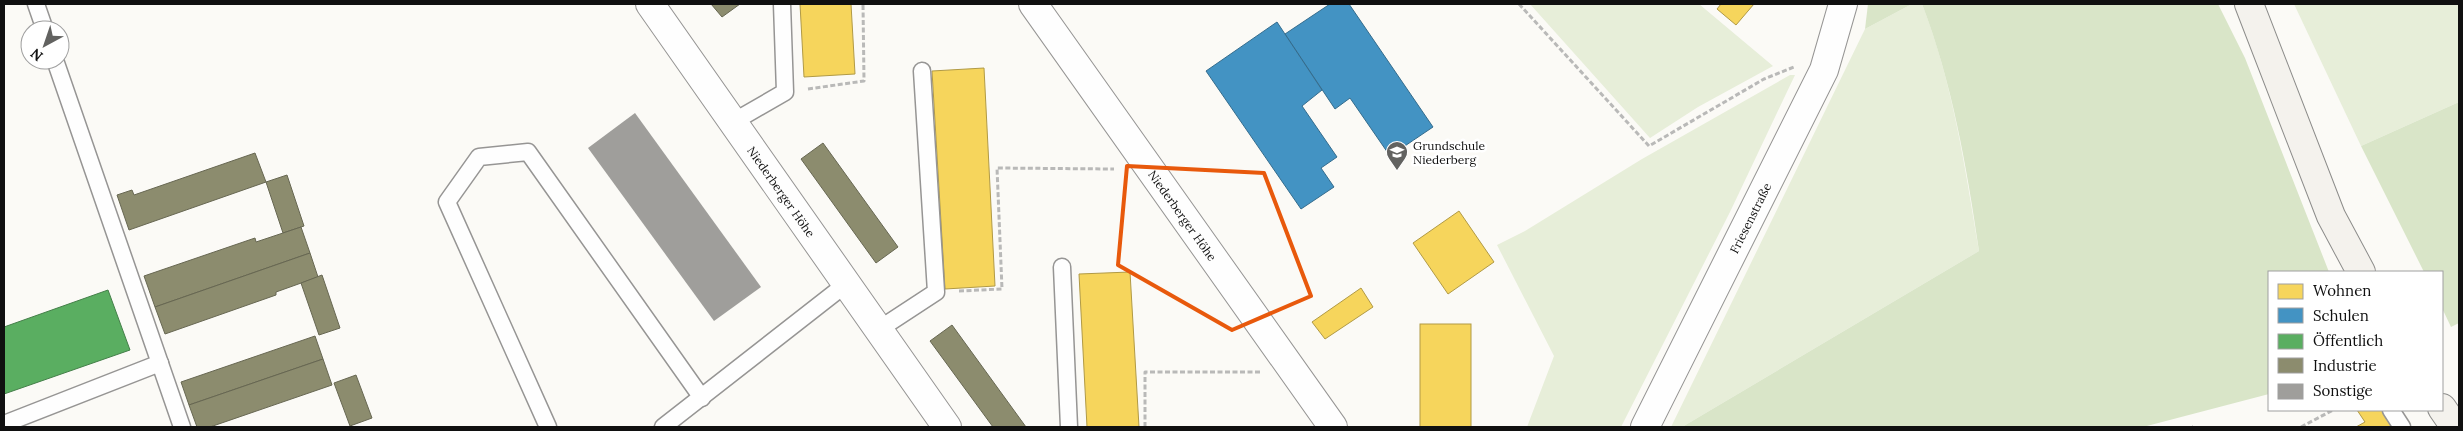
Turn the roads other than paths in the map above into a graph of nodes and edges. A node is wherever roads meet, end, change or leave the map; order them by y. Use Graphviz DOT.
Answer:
graph roads {
  1 [pos="36,4"];
  2 [pos="650,4"];
  3 [pos="782,4"];
  4 [pos="1033,4"];
  5 [pos="1843,4"];
  6 [pos="2249,4"];
  7 [pos="42,20"];
  8 [pos="58,70"];
  9 [pos="922,71"];
  10 [pos="733,122"];
  11 [pos="1062,267"];
  12 [pos="2359,271"];
  13 [pos="846,284"];
  14 [pos="878,330"];
  15 [pos="160,363"];
  16 [pos="702,398"];
  17 [pos="2443,409"];
  18 [pos="2392,411"];
  19 [pos="4,424"];
  20 [pos="181,427"];
  21 [pos="548,427"];
  22 [pos="663,427"];
  23 [pos="947,427"];
  24 [pos="1069,427"];
  25 [pos="1333,427"];
  26 [pos="1645,427"];
  27 [pos="2402,427"];
  28 [pos="2455,427"];
  1 -- 7 [label="lane"];
  2 -- 10 [label="street, Niederberger Höhe"];
  3 -- 10 [label="lane"];
  4 -- 25 [label="street, Niederberger Höhe"];
  5 -- 26 [label="street, Friesenstraße"];
  6 -- 12 [label="main road"];
  8 -- 15 [label="lane"];
  9 -- 14 [label="lane"];
  10 -- 13 [label="street, Niederberger Höhe"];
  11 -- 24 [label="lane"];
  13 -- 14 [label="street, Niederberger Höhe"];
  13 -- 16 [label="lane"];
  14 -- 23 [label="street, Niederberger Höhe"];
  15 -- 19 [label="lane"];
  15 -- 20 [label="lane"];
  16 -- 21 [label="lane"];
  16 -- 22 [label="lane"];
  17 -- 28 [label="main road"];
  18 -- 27 [label="lane"];
}
